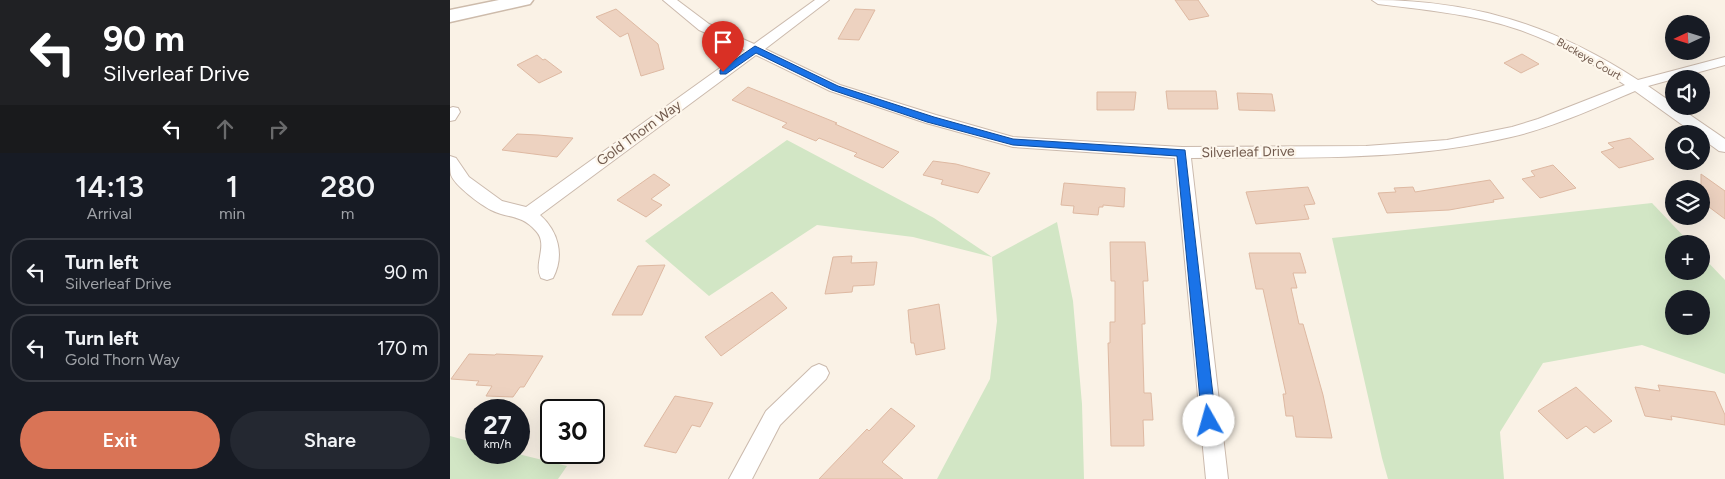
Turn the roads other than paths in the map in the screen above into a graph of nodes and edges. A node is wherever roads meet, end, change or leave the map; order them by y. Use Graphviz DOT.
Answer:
graph roads {
  1 [pos="524,0"];
  2 [pos="669,0"];
  3 [pos="822,0"];
  4 [pos="1378,0"];
  5 [pos="450,16"];
  6 [pos="755,49"];
  7 [pos="1725,61"];
  8 [pos="1636,86"];
  9 [pos="1725,147"];
  10 [pos="1182,152"];
  11 [pos="450,162"];
  12 [pos="529,214"];
  13 [pos="547,272"];
  14 [pos="819,373"];
  15 [pos="740,479"];
  16 [pos="1217,479"];
  1 -- 5 [label="street"];
  2 -- 6 [label="street, Silverleaf Drive"];
  3 -- 6 [label="street, Gold Thorn Way"];
  4 -- 8 [label="street, Buckeye Court"];
  6 -- 10 [label="street, Silverleaf Drive"];
  6 -- 12 [label="street, Gold Thorn Way"];
  7 -- 8 [label="street, Silverleaf Drive"];
  8 -- 9 [label="street, Buckeye Court"];
  8 -- 10 [label="street, Silverleaf Drive"];
  10 -- 16 [label="street"];
  11 -- 12 [label="street"];
  12 -- 13 [label="street"];
  14 -- 15 [label="street"];
}
